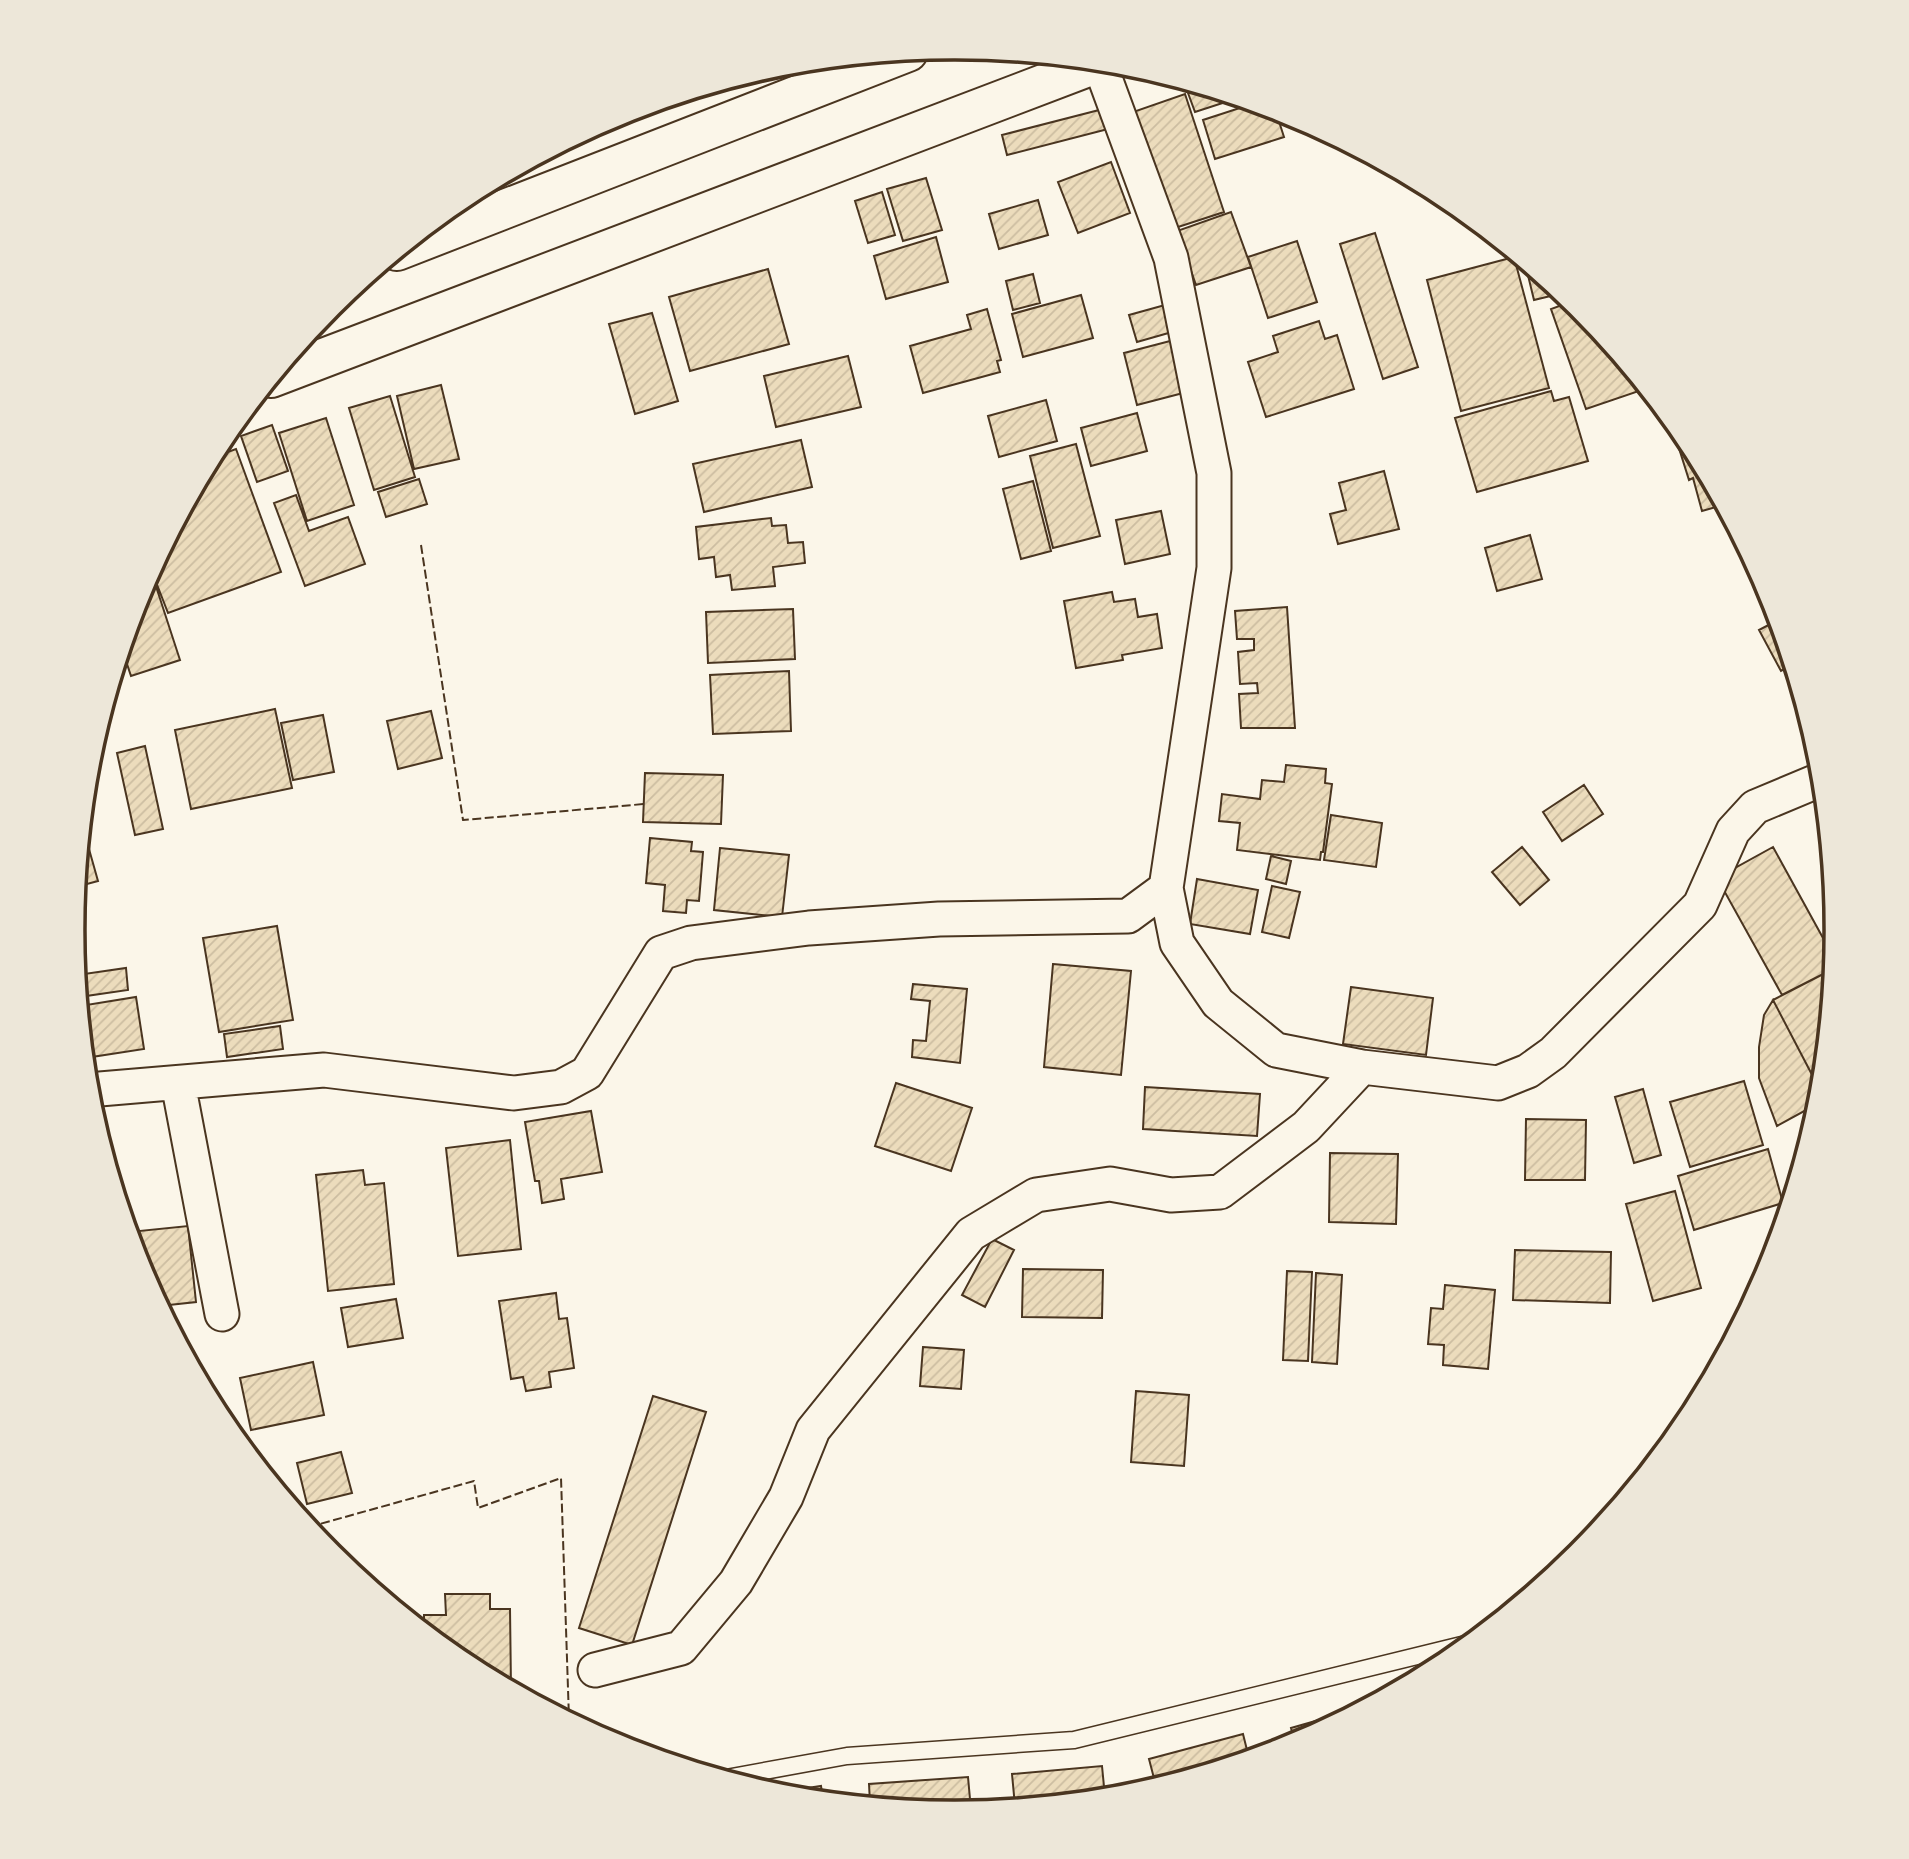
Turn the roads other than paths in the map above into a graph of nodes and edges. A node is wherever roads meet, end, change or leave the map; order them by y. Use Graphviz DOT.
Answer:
graph roads {
  1 [pos="871,64"];
  2 [pos="1081,69"];
  3 [pos="1104,73"];
  4 [pos="423,241"];
  5 [pos="287,372"];
  6 [pos="1812,783"];
  7 [pos="1166,888"];
  8 [pos="1362,1067"];
  9 [pos="177,1083"];
  10 [pos="99,1089"];
  11 [pos="222,1314"];
  12 [pos="1443,1649"];
  13 [pos="595,1670"];
  14 [pos="744,1773"];
  1 -- 4 [label="highway"];
  2 -- 5 [label="highway"];
  3 -- 7 [label="street"];
  6 -- 8 [label="street"];
  7 -- 8 [label="street"];
  7 -- 9 [label="street"];
  8 -- 13 [label="street"];
  9 -- 10 [label="street"];
  9 -- 11 [label="street"];
  12 -- 14 [label="lane"];
}
